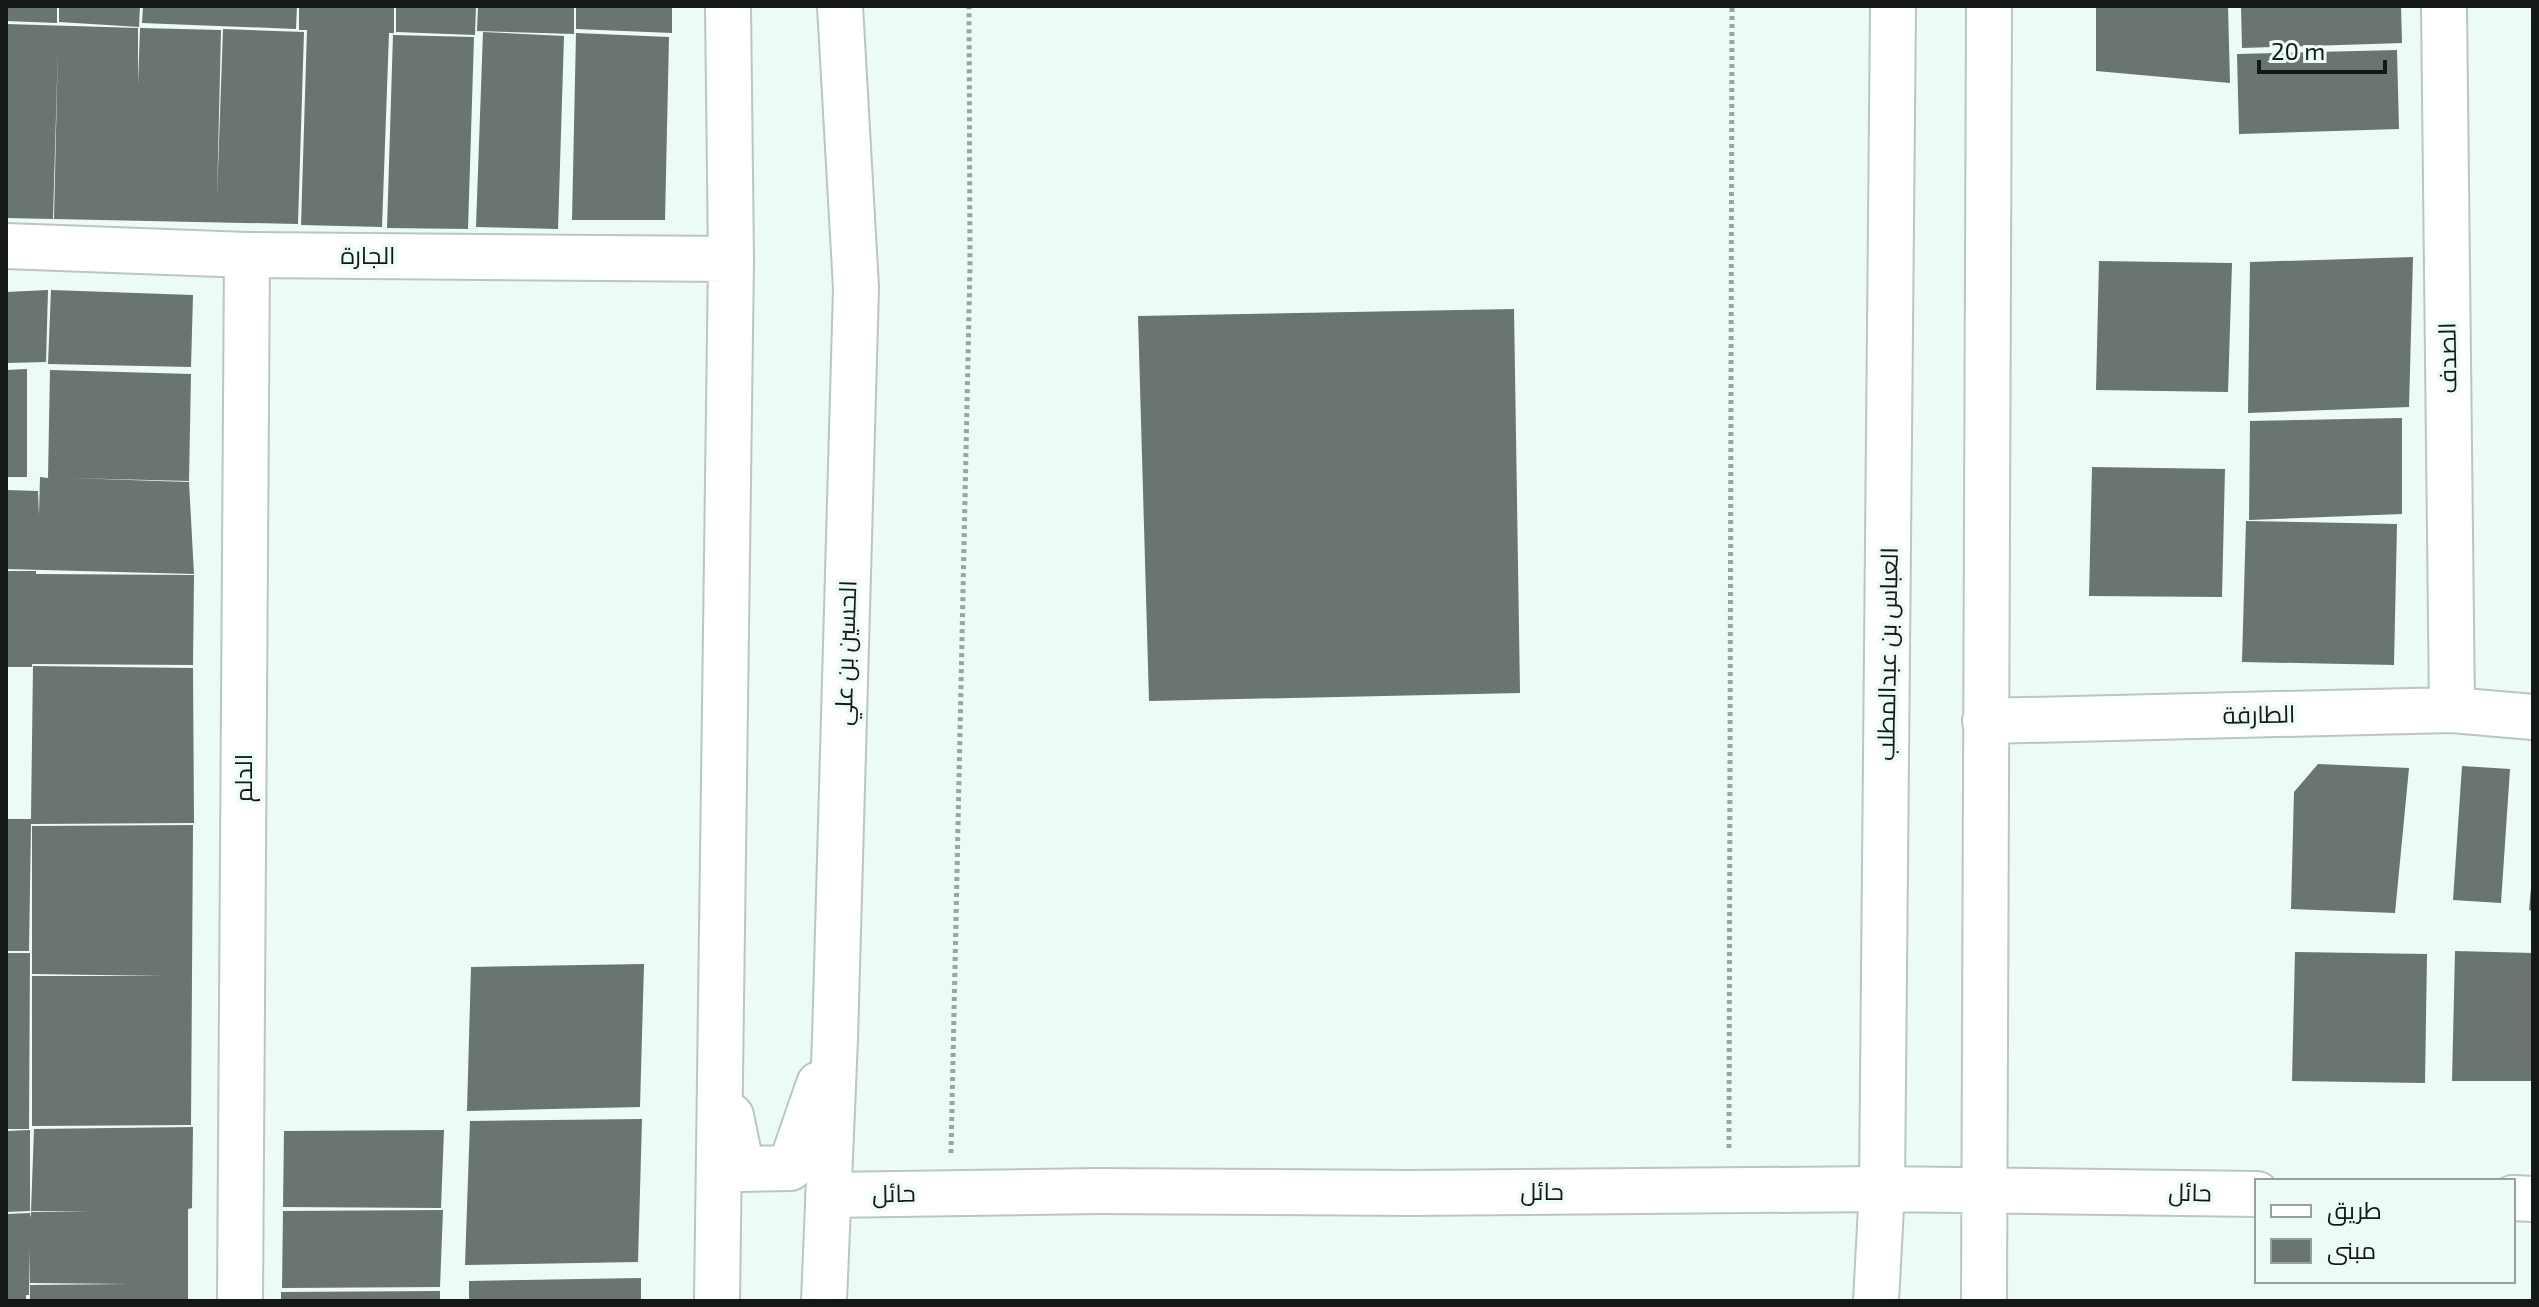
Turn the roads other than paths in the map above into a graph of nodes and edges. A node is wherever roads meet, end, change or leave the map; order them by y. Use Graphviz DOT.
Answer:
graph roads {
  1 [pos="728,6"];
  2 [pos="840,6"];
  3 [pos="1893,6"];
  4 [pos="1989,6"];
  5 [pos="2444,6"];
  6 [pos="6,246"];
  7 [pos="247,255"];
  8 [pos="731,259"];
  9 [pos="2452,710"];
  10 [pos="2533,717"];
  11 [pos="1985,721"];
  12 [pos="835,1038"];
  13 [pos="718,1050"];
  14 [pos="1882,1189"];
  15 [pos="1985,1190"];
  16 [pos="2255,1194"];
  17 [pos="828,1195"];
  18 [pos="240,1301"];
  19 [pos="717,1301"];
  20 [pos="824,1301"];
  21 [pos="1876,1301"];
  22 [pos="1984,1301"];
  1 -- 8 [label="street"];
  2 -- 12 [label="street, الحسين بن علي"];
  3 -- 14 [label="street, العباس بن عبدالمطلب"];
  4 -- 11 [label="street"];
  5 -- 9 [label="street, الصدف"];
  6 -- 7 [label="street, الجارة"];
  7 -- 8 [label="street, الجارة"];
  7 -- 18 [label="street, الدلم"];
  8 -- 13 [label="street"];
  9 -- 10 [label="street, الطارفة"];
  9 -- 11 [label="street, الطارفة"];
  11 -- 15 [label="street"];
  12 -- 13 [label="street"];
  12 -- 17 [label="street, الحسين بن علي"];
  13 -- 19 [label="street"];
  14 -- 15 [label="street, حائل"];
  14 -- 17 [label="street, حائل"];
  14 -- 21 [label="street, العباس بن عبدالمطلب"];
  15 -- 16 [label="street, حائل"];
  15 -- 22 [label="street"];
  17 -- 20 [label="street, الحسين بن علي"];
}
